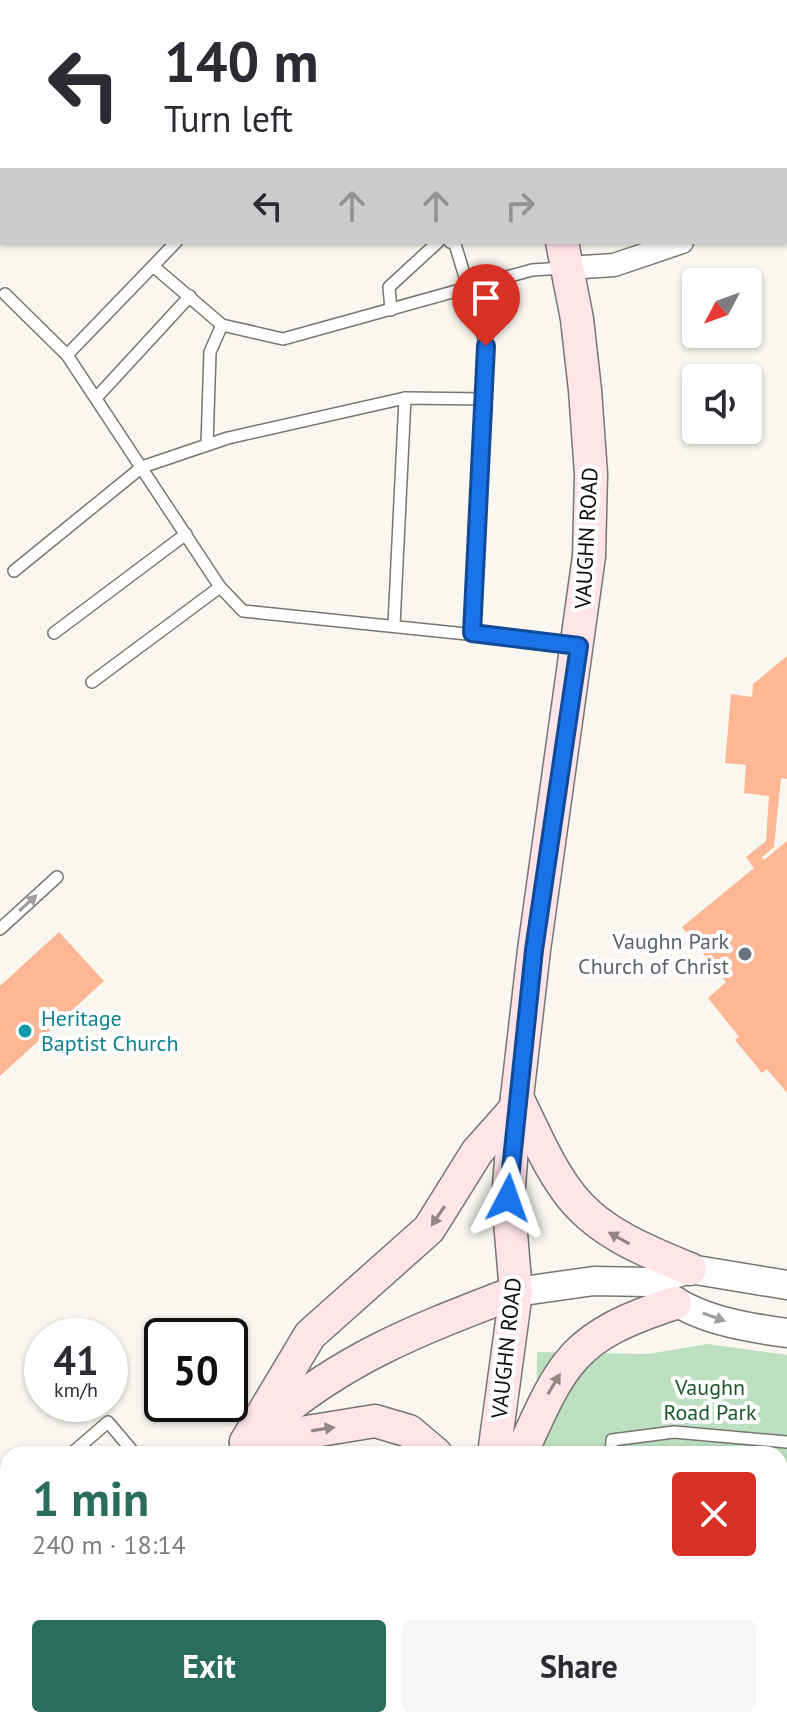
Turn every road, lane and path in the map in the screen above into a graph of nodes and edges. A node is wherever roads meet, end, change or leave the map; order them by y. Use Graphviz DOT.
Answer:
graph roads {
  1 [pos="174,244"];
  2 [pos="436,244"];
  3 [pos="455,244"];
  4 [pos="676,244"];
  5 [pos="565,255"];
  6 [pos="153,266"];
  7 [pos="468,288"];
  8 [pos="5,294"];
  9 [pos="190,296"];
  10 [pos="391,310"];
  11 [pos="222,325"];
  12 [pos="67,355"];
  13 [pos="96,398"];
  14 [pos="405,398"];
  15 [pos="486,399"];
  16 [pos="207,445"];
  17 [pos="142,467"];
  18 [pos="186,534"];
  19 [pos="14,571"];
  20 [pos="220,587"];
  21 [pos="394,625"];
  22 [pos="54,633"];
  23 [pos="472,633"];
  24 [pos="579,646"];
  25 [pos="92,682"];
  26 [pos="57,877"];
  27 [pos="0,929"];
  28 [pos="516,1102"];
  29 [pos="690,1269"];
  30 [pos="649,1282"];
  31 [pos="787,1285"];
  32 [pos="516,1292"];
  33 [pos="675,1303"];
  34 [pos="787,1333"];
  35 [pos="769,1440"];
  36 [pos="787,1442"];
  37 [pos="80,1446"];
  38 [pos="128,1446"];
  39 [pos="240,1446"];
  40 [pos="241,1446"];
  41 [pos="249,1446"];
  42 [pos="427,1446"];
  43 [pos="495,1446"];
  44 [pos="525,1446"];
  45 [pos="612,1446"];
  46 [pos="766,1446"];
  1 -- 6 [label="lane"];
  2 -- 10 [label="lane"];
  3 -- 7 [label="lane"];
  4 -- 5 [label="street"];
  5 -- 7 [label="lane"];
  5 -- 24 [label="main road, VAUGHN ROAD"];
  6 -- 9 [label="lane"];
  6 -- 12 [label="lane"];
  7 -- 10 [label="lane"];
  7 -- 15 [label="lane"];
  8 -- 12 [label="lane"];
  9 -- 11 [label="lane"];
  9 -- 13 [label="lane"];
  10 -- 11 [label="lane"];
  11 -- 16 [label="lane"];
  12 -- 13 [label="lane"];
  13 -- 17 [label="lane"];
  14 -- 15 [label="lane"];
  14 -- 16 [label="lane"];
  14 -- 21 [label="lane"];
  15 -- 23 [label="lane"];
  16 -- 17 [label="lane"];
  17 -- 18 [label="lane"];
  17 -- 19 [label="lane"];
  18 -- 20 [label="lane"];
  18 -- 22 [label="lane"];
  20 -- 21 [label="lane"];
  20 -- 25 [label="lane"];
  21 -- 23 [label="lane"];
  23 -- 24 [label="lane"];
  24 -- 28 [label="main road, VAUGHN ROAD"];
  27 -- 26 [label="lane, one-way"];
  29 -- 28 [label="main road, one-way"];
  28 -- 32 [label="main road, VAUGHN ROAD"];
  28 -- 39 [label="main road, one-way"];
  29 -- 30 [label="street"];
  29 -- 31 [label="street"];
  30 -- 32 [label="street"];
  30 -- 33 [label="street"];
  32 -- 40 [label="main road"];
  32 -- 43 [label="main road, VAUGHN ROAD"];
  33 -- 34 [label="street, one-way"];
  44 -- 33 [label="main road, one-way"];
  35 -- 36 [label="lane"];
  35 -- 45 [label="lane"];
  35 -- 46 [label="lane"];
  37 -- 38 [label="lane"];
  41 -- 42 [label="main road, one-way"];
}
